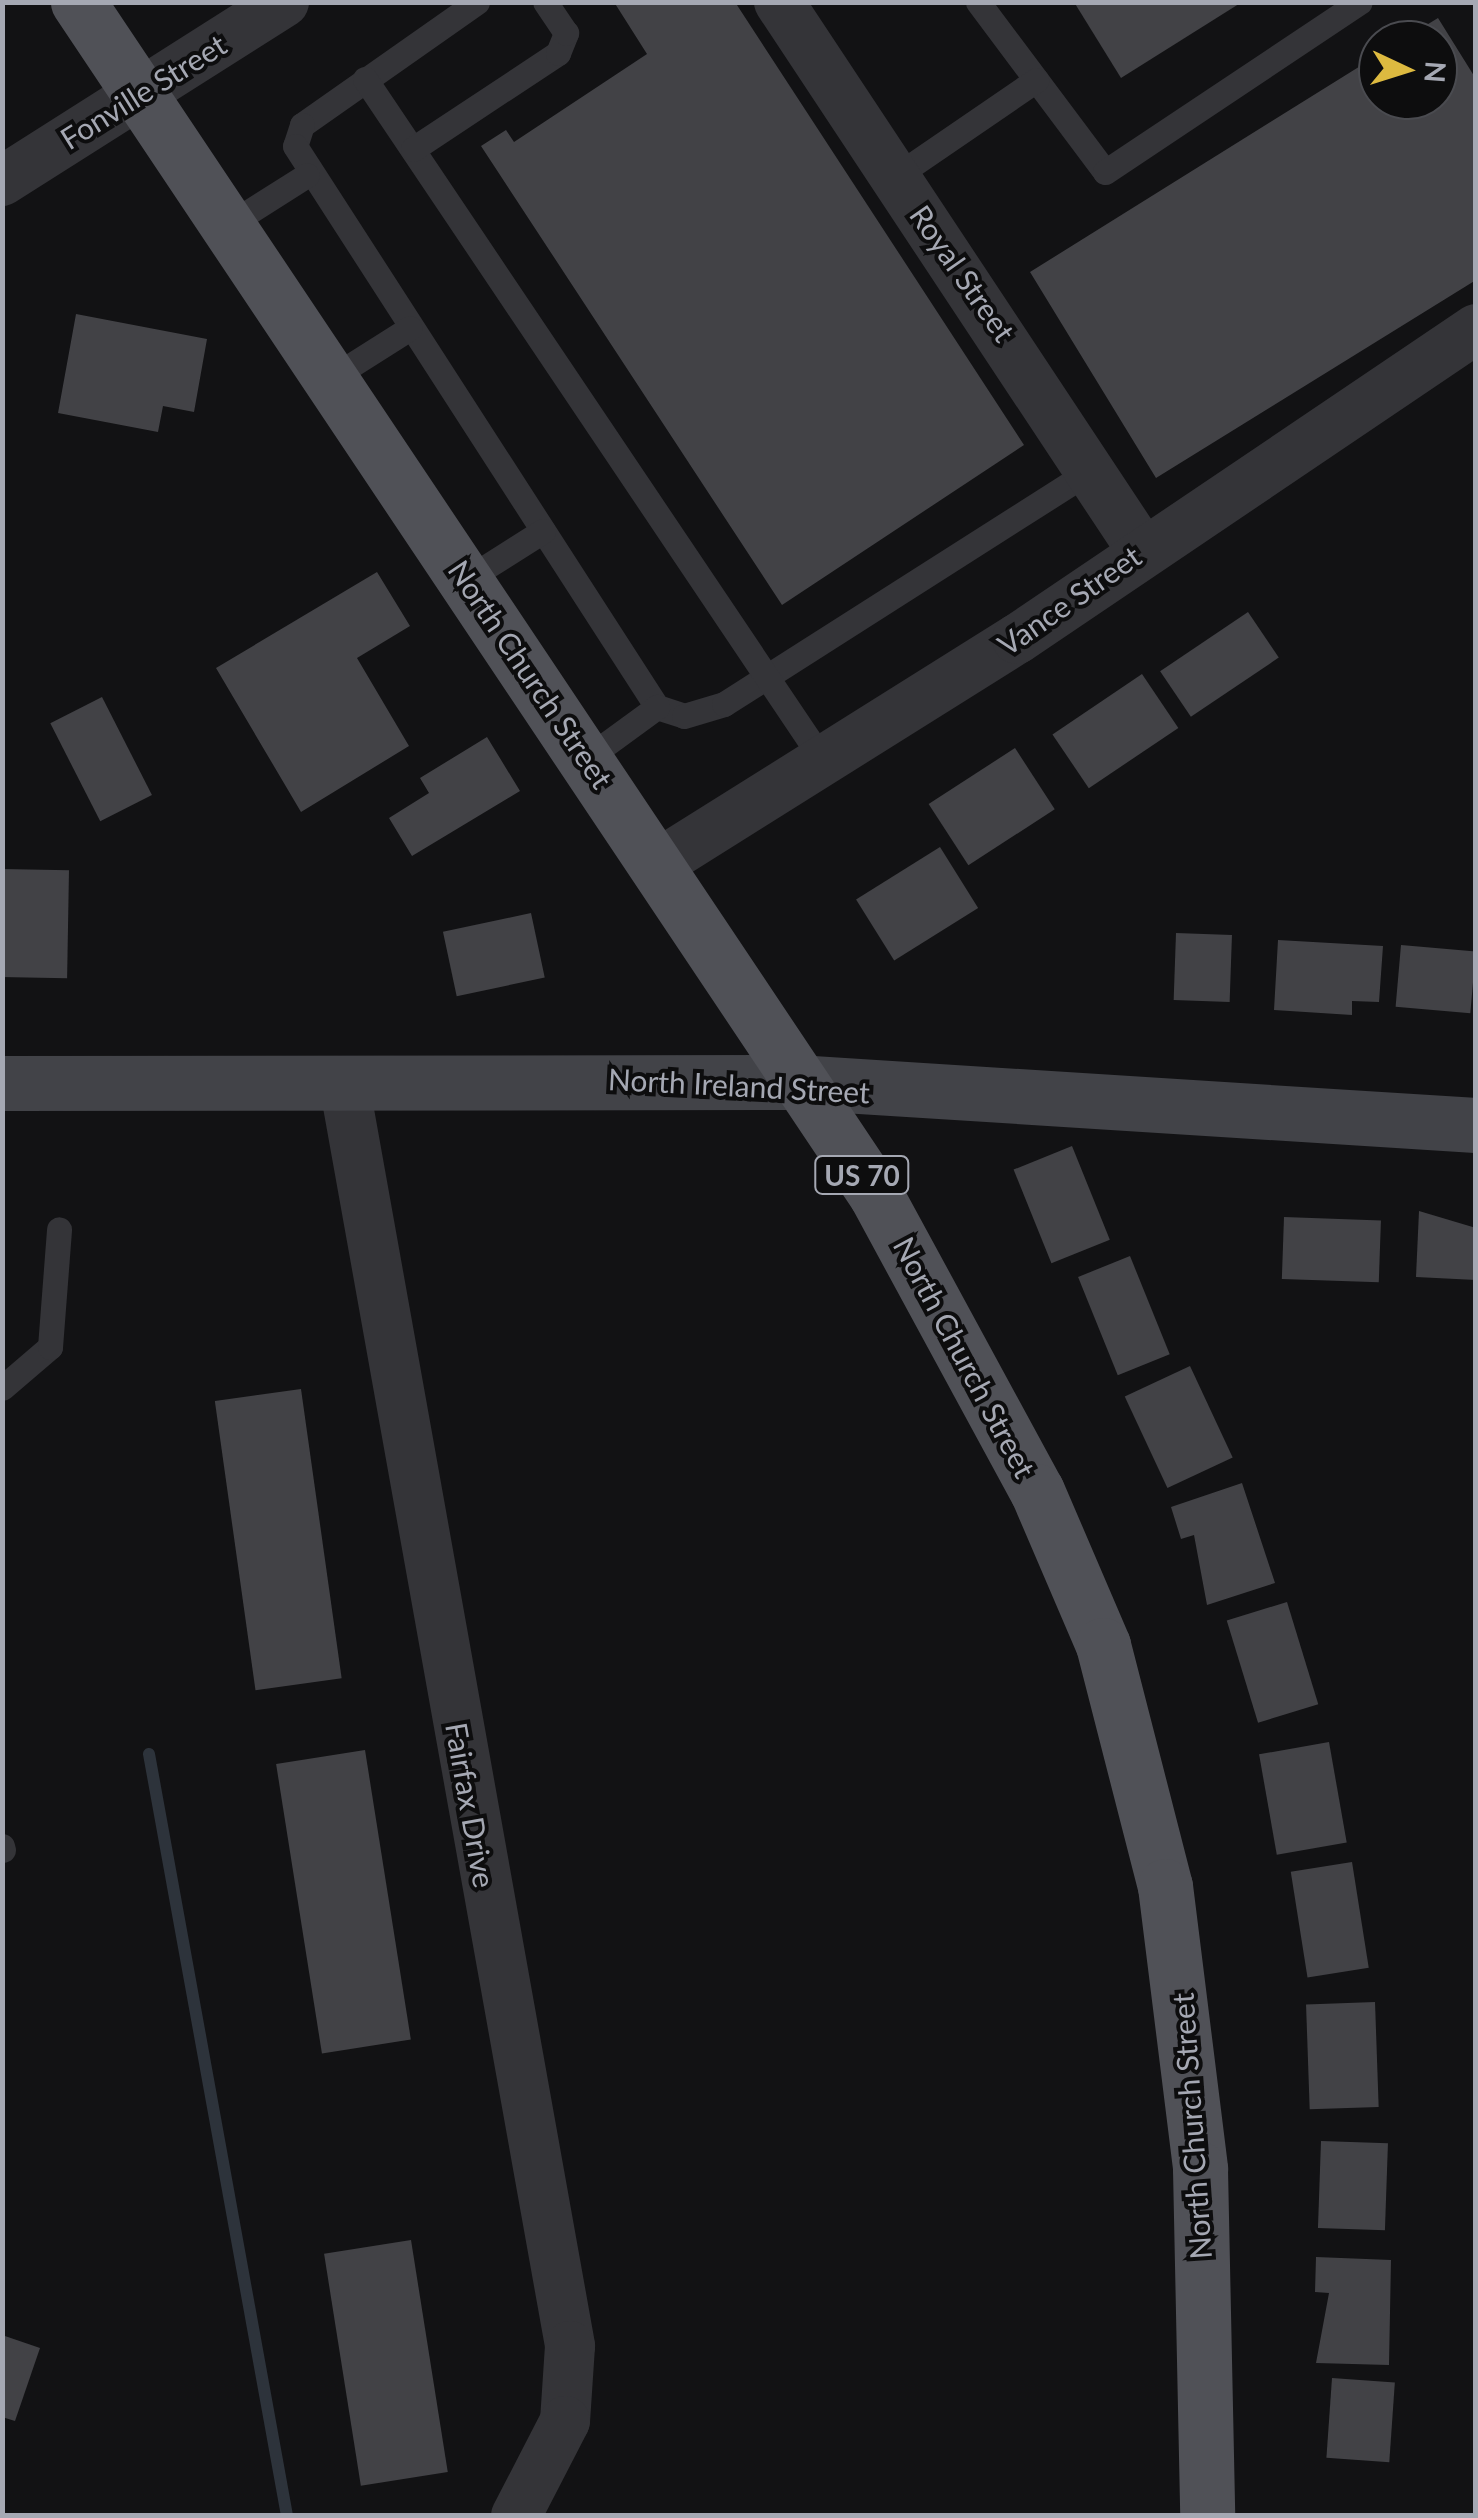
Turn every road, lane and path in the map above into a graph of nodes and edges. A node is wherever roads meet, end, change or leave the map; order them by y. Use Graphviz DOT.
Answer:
graph roads {
  1 [pos="78,2"];
  2 [pos="284,2"];
  3 [pos="476,2"];
  4 [pos="545,2"];
  5 [pos="778,2"];
  6 [pos="978,2"];
  7 [pos="1360,2"];
  8 [pos="365,79"];
  9 [pos="1036,80"];
  10 [pos="138,94"];
  11 [pos="412,148"];
  12 [pos="307,175"];
  13 [pos="896,176"];
  14 [pos="2,181"];
  15 [pos="228,225"];
  16 [pos="410,328"];
  17 [pos="1476,330"];
  18 [pos="331,378"];
  19 [pos="1092,470"];
  20 [pos="543,531"];
  21 [pos="1141,549"];
  22 [pos="467,579"];
  23 [pos="771,674"];
  24 [pos="657,707"];
  25 [pos="587,758"];
  26 [pos="822,759"];
  27 [pos="658,864"];
  28 [pos="796,1082"];
  29 [pos="2,1083"];
  30 [pos="344,1083"];
  31 [pos="1476,1125"];
  32 [pos="59,1230"];
  33 [pos="2,1388"];
  34 [pos="516,2516"];
  35 [pos="1206,2516"];
  1 -- 10 [label="main road, North Church Street / US 70"];
  2 -- 10 [label="street, Fonville Street"];
  3 -- 8 [label="lane"];
  4 -- 11 [label="lane"];
  5 -- 13 [label="street, Royal Street"];
  6 -- 9 [label="lane"];
  7 -- 9 [label="lane"];
  8 -- 11 [label="lane"];
  8 -- 12 [label="lane"];
  9 -- 13 [label="lane"];
  10 -- 14 [label="street, Fonville Street"];
  10 -- 15 [label="main road, North Church Street / US 70"];
  11 -- 23 [label="lane"];
  12 -- 15 [label="lane"];
  12 -- 16 [label="lane"];
  13 -- 19 [label="street, Royal Street"];
  15 -- 18 [label="main road, North Church Street / US 70"];
  16 -- 18 [label="lane"];
  16 -- 20 [label="lane"];
  17 -- 21 [label="street, Vance Street"];
  18 -- 22 [label="main road, North Church Street / US 70"];
  19 -- 21 [label="street, Royal Street"];
  19 -- 23 [label="lane"];
  20 -- 22 [label="lane"];
  20 -- 24 [label="lane"];
  21 -- 26 [label="street, Vance Street"];
  22 -- 25 [label="main road, North Church Street / US 70"];
  23 -- 24 [label="lane"];
  23 -- 26 [label="lane"];
  24 -- 25 [label="lane"];
  25 -- 27 [label="main road, North Church Street / US 70"];
  26 -- 27 [label="street, Vance Street"];
  27 -- 28 [label="main road, North Church Street / US 70"];
  28 -- 30 [label="street, North Ireland Street"];
  28 -- 31 [label="street, North Ireland Street"];
  28 -- 35 [label="main road, North Church Street / US 70"];
  29 -- 30 [label="street, North Ireland Street"];
  30 -- 34 [label="street, Fairfax Drive"];
  32 -- 33 [label="lane"];
}
